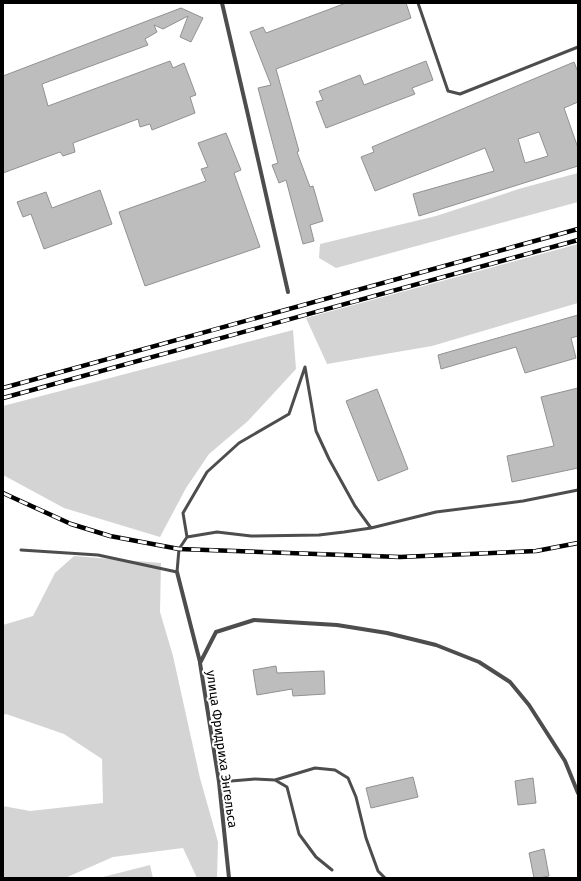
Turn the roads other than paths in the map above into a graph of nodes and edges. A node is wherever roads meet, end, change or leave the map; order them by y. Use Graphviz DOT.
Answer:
graph roads {
  1 [pos="222,3"];
  2 [pos="418,3"];
  3 [pos="578,47"];
  4 [pos="288,292"];
  5 [pos="578,490"];
  6 [pos="370,528"];
  7 [pos="187,537"];
  8 [pos="21,550"];
  9 [pos="176,572"];
  10 [pos="200,662"];
  11 [pos="276,780"];
  12 [pos="219,782"];
  13 [pos="578,793"];
  14 [pos="332,870"];
  15 [pos="228,878"];
  16 [pos="384,878"];
  1 -- 4 [label="street"];
  2 -- 3 [label="lane"];
  5 -- 6 [label="lane"];
  6 -- 7 [label="lane"];
  6 -- 7 [label="lane"];
  7 -- 9 [label="lane"];
  8 -- 9 [label="lane"];
  9 -- 10 [label="street"];
  10 -- 12 [label="street, улица Фридриха Энгельса"];
  10 -- 13 [label="street, улица Фридриха Энгельса"];
  11 -- 12 [label="lane"];
  11 -- 14 [label="lane"];
  11 -- 16 [label="lane"];
  12 -- 15 [label="street, улица Фридриха Энгельса"];
}
